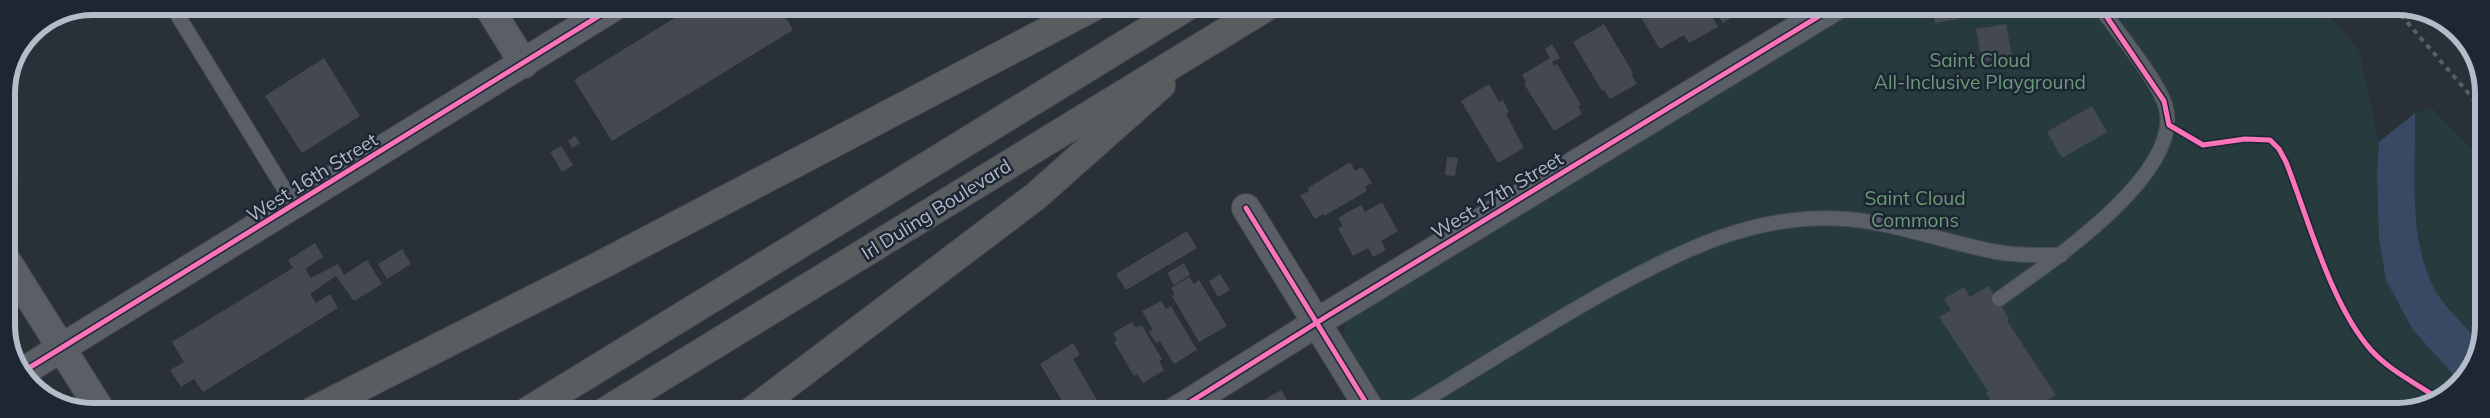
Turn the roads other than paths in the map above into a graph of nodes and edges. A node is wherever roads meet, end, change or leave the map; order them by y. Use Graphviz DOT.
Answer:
graph roads {
  1 [pos="177,15"];
  2 [pos="494,15"];
  3 [pos="601,15"];
  4 [pos="1078,15"];
  5 [pos="1173,15"];
  6 [pos="1253,15"];
  7 [pos="1821,15"];
  8 [pos="2105,15"];
  9 [pos="1213,39"];
  10 [pos="524,64"];
  11 [pos="294,206"];
  12 [pos="1246,208"];
  13 [pos="2060,255"];
  14 [pos="15,278"];
  15 [pos="1999,299"];
  16 [pos="1316,323"];
  17 [pos="62,348"];
  18 [pos="28,369"];
  19 [pos="96,403"];
  20 [pos="329,403"];
  21 [pos="541,403"];
  22 [pos="619,403"];
  23 [pos="763,403"];
  24 [pos="1189,403"];
  25 [pos="1366,403"];
  26 [pos="1420,403"];
  1 -- 11 [label="lane"];
  2 -- 10 [label="street"];
  3 -- 10 [label="street, West 16th Street"];
  4 -- 20 [label="highway"];
  5 -- 21 [label="highway"];
  6 -- 9 [label="highway, Irl Duling Boulevard"];
  7 -- 16 [label="street, West 17th Street"];
  8 -- 13 [label="lane"];
  9 -- 22 [label="highway, Irl Duling Boulevard"];
  9 -- 23 [label="highway"];
  10 -- 11 [label="street, West 16th Street"];
  11 -- 17 [label="street, West 16th Street"];
  12 -- 16 [label="street"];
  13 -- 15 [label="lane"];
  13 -- 26 [label="lane"];
  14 -- 17 [label="street"];
  16 -- 24 [label="street, West 17th Street"];
  16 -- 25 [label="street"];
  17 -- 18 [label="street, West 16th Street"];
  17 -- 19 [label="street"];
}
